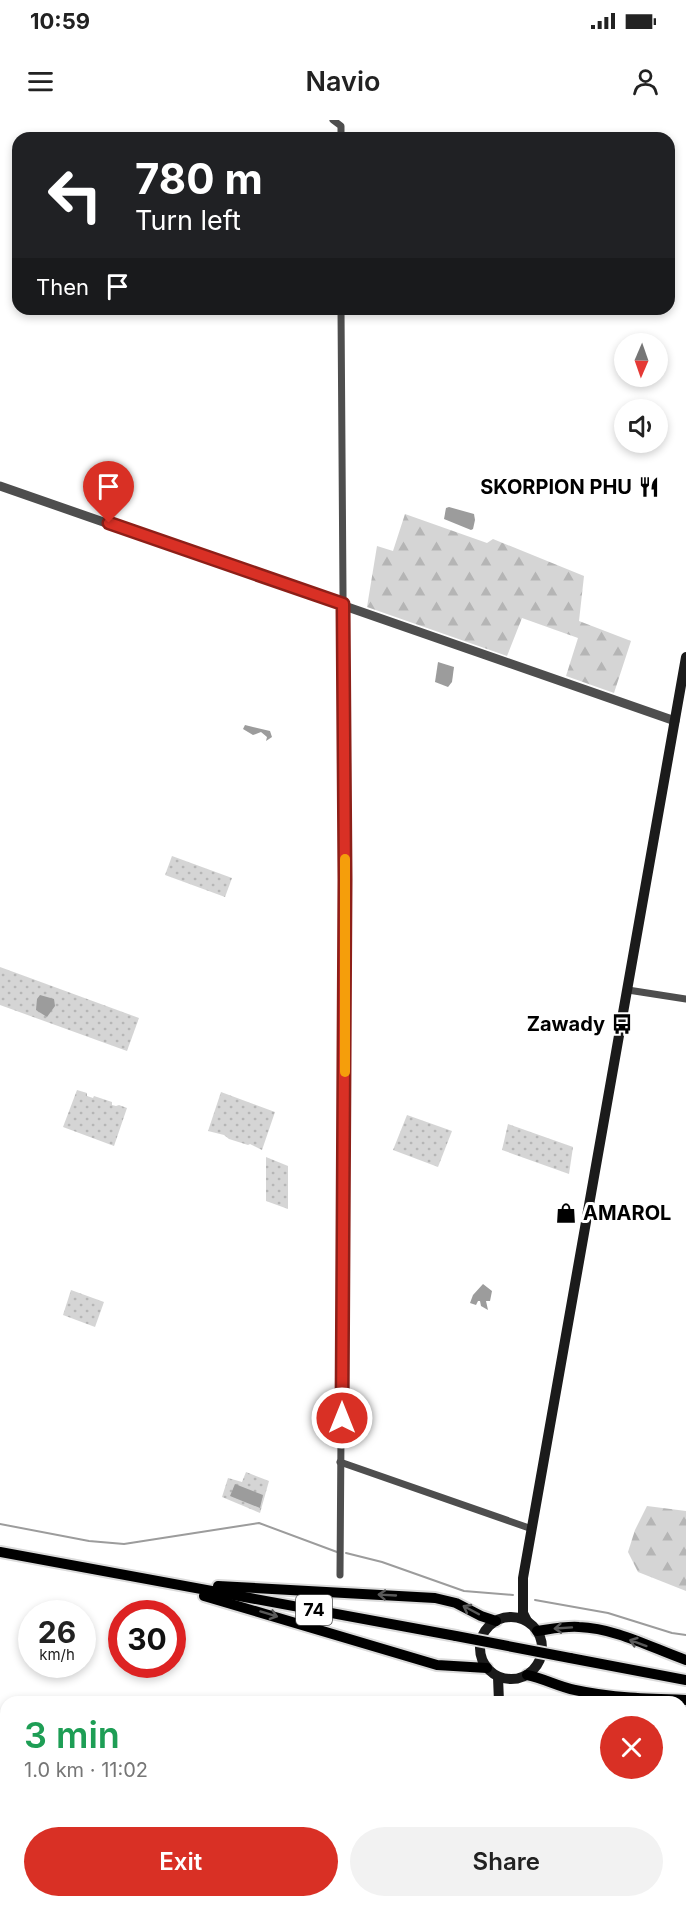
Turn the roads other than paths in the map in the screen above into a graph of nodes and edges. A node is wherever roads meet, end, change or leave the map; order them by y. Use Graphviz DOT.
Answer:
graph roads {
  1 [pos="333,120"];
  2 [pos="341,132"];
  3 [pos="341,315"];
  4 [pos="0,486"];
  5 [pos="343,604"];
  6 [pos="686,657"];
  7 [pos="675,721"];
  8 [pos="628,990"];
  9 [pos="686,999"];
  10 [pos="340,1462"];
  11 [pos="532,1529"];
  12 [pos="0,1552"];
  13 [pos="340,1575"];
  14 [pos="524,1578"];
  15 [pos="173,1584"];
  16 [pos="501,1619"];
  17 [pos="527,1621"];
  18 [pos="537,1631"];
  19 [pos="686,1660"];
  20 [pos="487,1668"];
  21 [pos="527,1675"];
  22 [pos="498,1677"];
  23 [pos="512,1679"];
  24 [pos="686,1680"];
  25 [pos="500,1696"];
  26 [pos="504,1696"];
  27 [pos="625,1696"];
  1 -- 2 [label="street"];
  3 -- 5 [label="street"];
  4 -- 5 [label="street"];
  5 -- 7 [label="street"];
  5 -- 10 [label="street"];
  6 -- 7 [label="main road"];
  7 -- 8 [label="main road"];
  8 -- 9 [label="street"];
  8 -- 11 [label="main road"];
  10 -- 11 [label="street"];
  10 -- 13 [label="street"];
  11 -- 14 [label="main road"];
  12 -- 15 [label="main road, 74"];
  14 -- 16 [label="main road"];
  14 -- 17 [label="main road"];
  16 -- 15 [label="main road, one-way"];
  15 -- 20 [label="main road, one-way"];
  15 -- 24 [label="main road, 74, bridge"];
  16 -- 17 [label="main road"];
  16 -- 20 [label="main road"];
  17 -- 18 [label="main road"];
  19 -- 18 [label="main road, one-way"];
  18 -- 21 [label="main road"];
  20 -- 22 [label="main road"];
  21 -- 23 [label="main road"];
  21 -- 27 [label="main road"];
  22 -- 23 [label="main road"];
  22 -- 25 [label="main road"];
  23 -- 26 [label="main road"];
}
